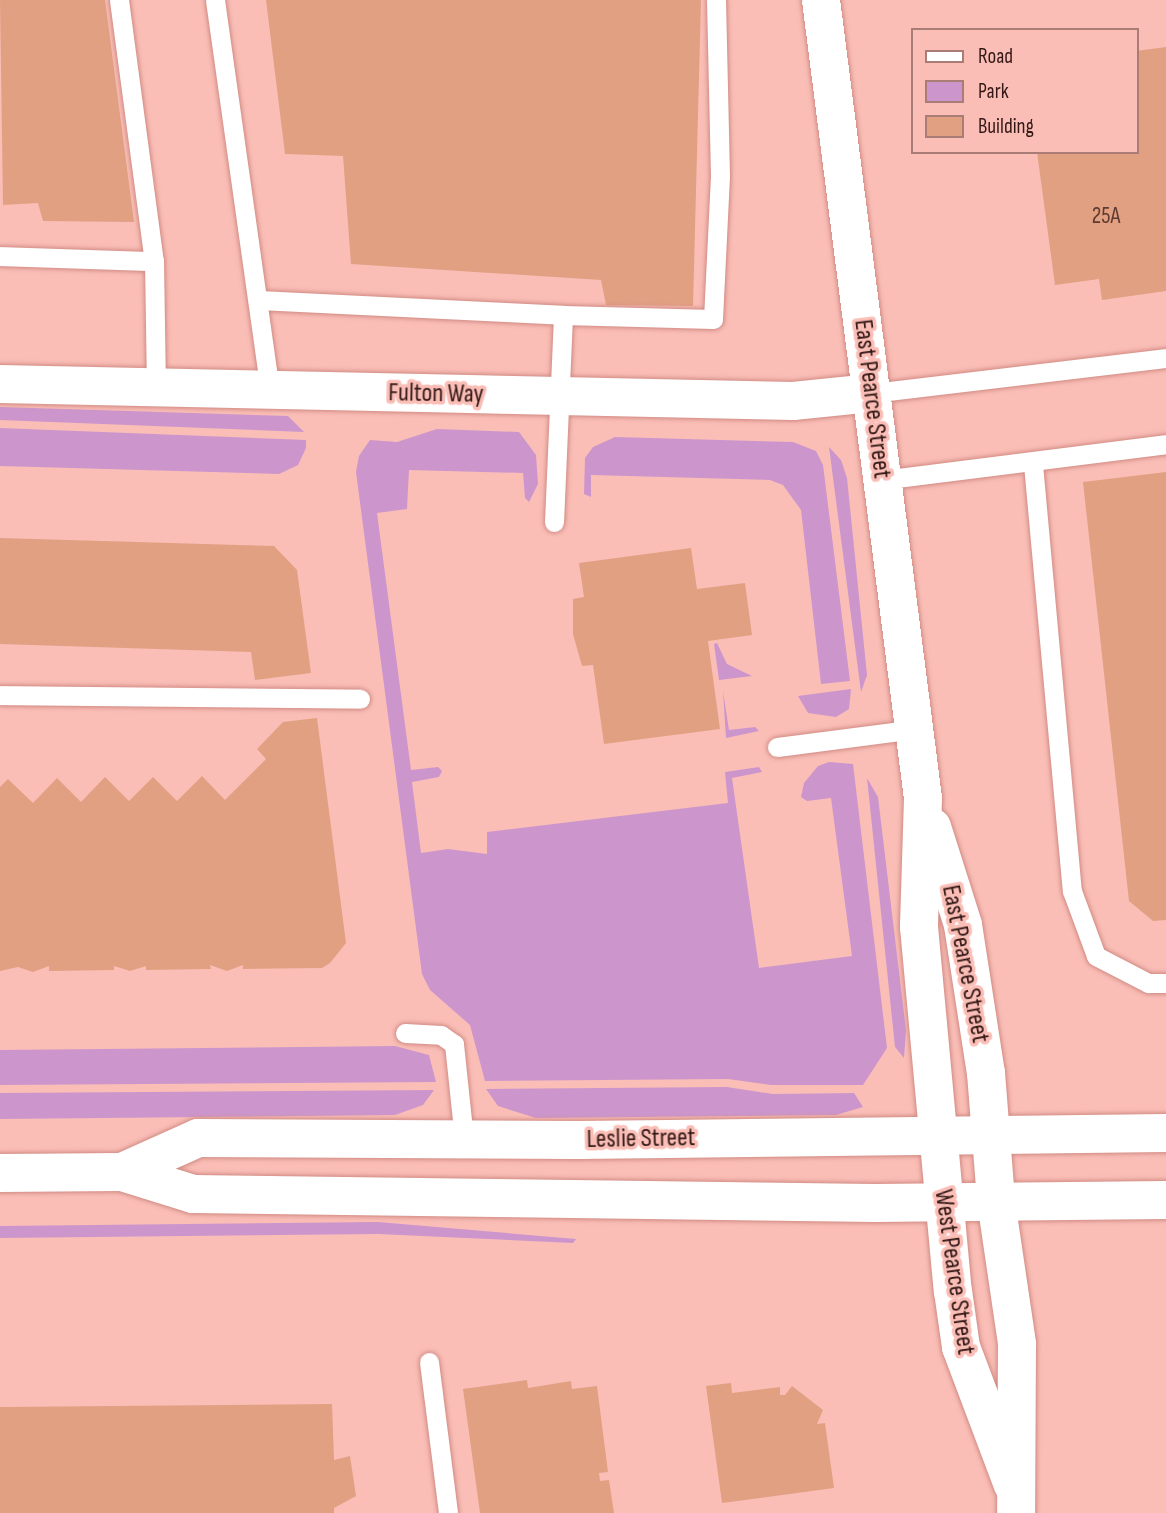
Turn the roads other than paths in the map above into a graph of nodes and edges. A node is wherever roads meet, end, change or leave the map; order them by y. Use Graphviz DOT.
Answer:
graph roads {
  1 [pos="119,0"];
  2 [pos="215,0"];
  3 [pos="716,0"];
  4 [pos="821,0"];
  5 [pos="0,256"];
  6 [pos="153,261"];
  7 [pos="258,300"];
  8 [pos="563,315"];
  9 [pos="1166,358"];
  10 [pos="0,384"];
  11 [pos="156,388"];
  12 [pos="271,390"];
  13 [pos="872,393"];
  14 [pos="560,397"];
  15 [pos="1166,444"];
  16 [pos="1033,464"];
  17 [pos="882,480"];
  18 [pos="554,522"];
  19 [pos="0,695"];
  20 [pos="360,699"];
  21 [pos="915,729"];
  22 [pos="777,747"];
  23 [pos="923,798"];
  24 [pos="1166,983"];
  25 [pos="405,1033"];
  26 [pos="991,1133"];
  27 [pos="1166,1133"];
  28 [pos="938,1134"];
  29 [pos="464,1139"];
  30 [pos="122,1172"];
  31 [pos="0,1173"];
  32 [pos="1166,1200"];
  33 [pos="996,1201"];
  34 [pos="942,1202"];
  35 [pos="429,1362"];
  36 [pos="1015,1499"];
  37 [pos="448,1513"];
  1 -- 6 [label="lane"];
  2 -- 7 [label="lane"];
  3 -- 8 [label="lane"];
  4 -- 13 [label="street, East Pearce Street"];
  5 -- 6 [label="lane"];
  6 -- 11 [label="lane"];
  7 -- 8 [label="lane"];
  7 -- 12 [label="lane"];
  8 -- 14 [label="lane"];
  9 -- 13 [label="lane"];
  10 -- 11 [label="street, Fulton Way"];
  11 -- 12 [label="street, Fulton Way"];
  12 -- 14 [label="street, Fulton Way"];
  13 -- 14 [label="street, Fulton Way"];
  13 -- 17 [label="street, East Pearce Street"];
  14 -- 18 [label="lane"];
  15 -- 16 [label="lane"];
  16 -- 17 [label="lane"];
  16 -- 24 [label="lane"];
  17 -- 21 [label="street, East Pearce Street"];
  19 -- 20 [label="lane"];
  21 -- 22 [label="lane"];
  21 -- 23 [label="street, East Pearce Street"];
  23 -- 26 [label="street, East Pearce Street"];
  23 -- 28 [label="street, East Pearce Street"];
  25 -- 29 [label="lane"];
  26 -- 27 [label="street, Leslie Street"];
  26 -- 28 [label="street, Leslie Street"];
  26 -- 33 [label="street, West Pearce Street"];
  28 -- 29 [label="street, Leslie Street"];
  28 -- 34 [label="street, West Pearce Street"];
  29 -- 30 [label="street, Leslie Street"];
  30 -- 31 [label="street, Leslie Street"];
  30 -- 34 [label="street, Leslie Street"];
  32 -- 33 [label="street, Leslie Street"];
  33 -- 34 [label="street, Leslie Street"];
  33 -- 36 [label="street, West Pearce Street"];
  34 -- 36 [label="street, West Pearce Street"];
  35 -- 37 [label="lane"];
}
